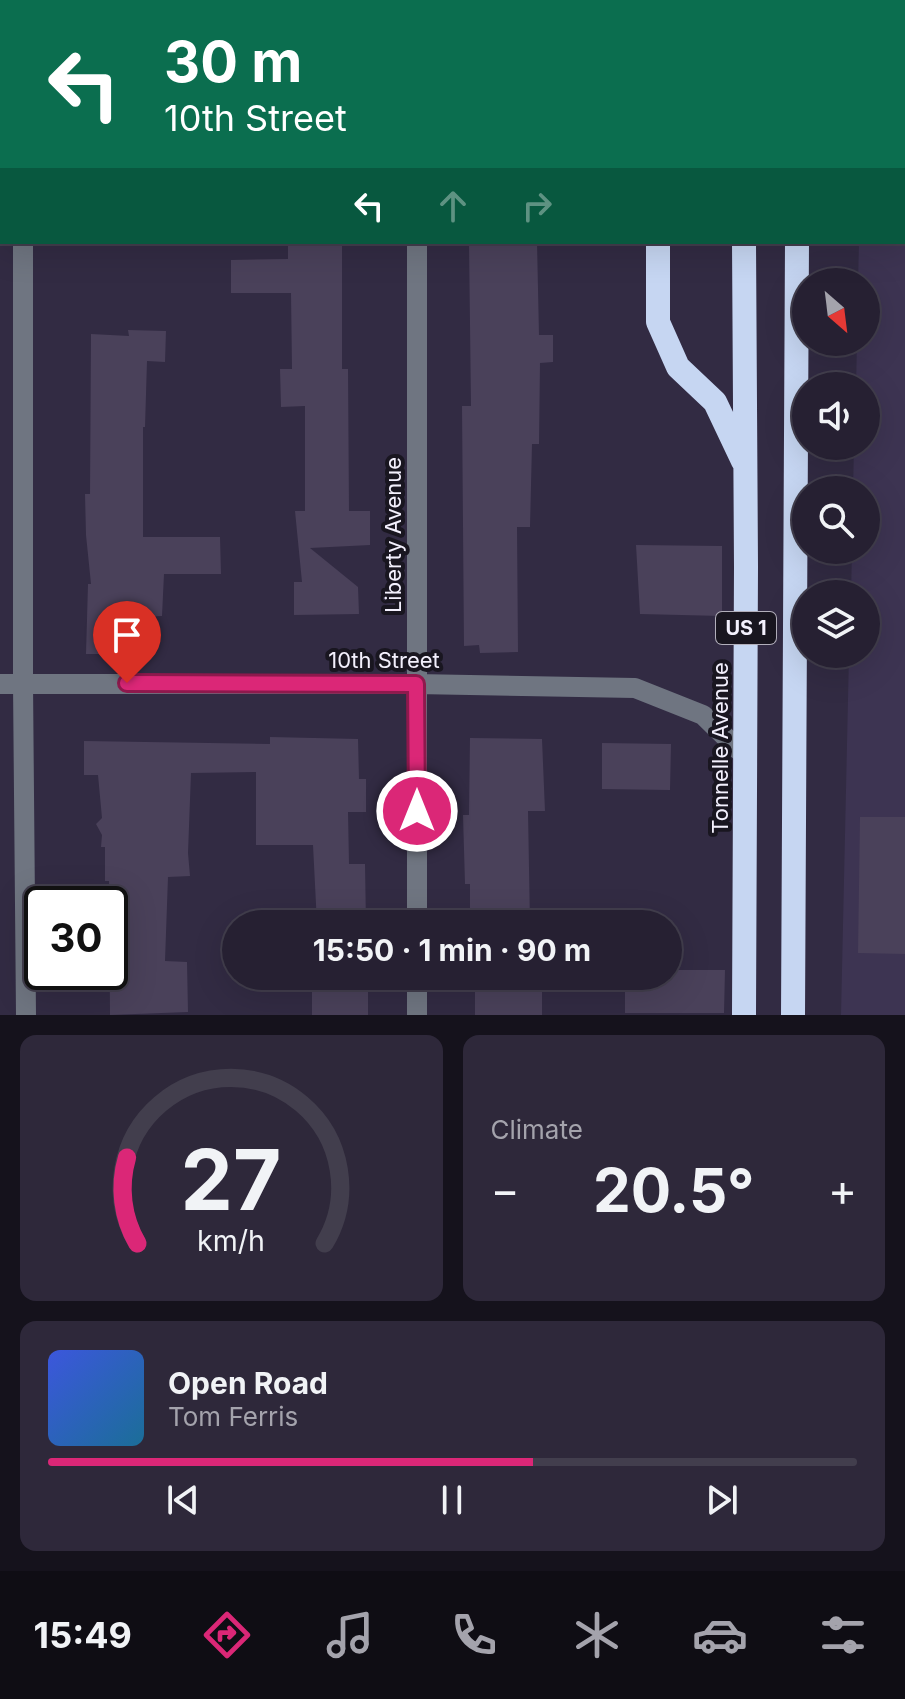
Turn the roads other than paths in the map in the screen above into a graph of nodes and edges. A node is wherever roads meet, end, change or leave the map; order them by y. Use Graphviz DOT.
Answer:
graph roads {
  1 [pos="23,244"];
  2 [pos="417,244"];
  3 [pos="658,244"];
  4 [pos="744,244"];
  5 [pos="797,244"];
  6 [pos="746,467"];
  7 [pos="23,683"];
  8 [pos="0,684"];
  9 [pos="416,684"];
  10 [pos="745,756"];
  11 [pos="417,910"];
  12 [pos="417,990"];
  13 [pos="26,1015"];
  14 [pos="417,1015"];
  15 [pos="744,1015"];
  16 [pos="793,1015"];
  1 -- 7 [label="street"];
  2 -- 9 [label="street, Liberty Avenue"];
  3 -- 6 [label="highway"];
  4 -- 6 [label="highway, Tonnelle Avenue / US 1"];
  5 -- 16 [label="highway, US 1"];
  6 -- 10 [label="highway, Tonnelle Avenue / US 1"];
  7 -- 8 [label="street, 10th Street"];
  7 -- 9 [label="street, 10th Street"];
  7 -- 13 [label="street"];
  9 -- 10 [label="street, 10th Street"];
  9 -- 11 [label="street, Liberty Avenue"];
  10 -- 15 [label="highway, Tonnelle Avenue / US 1"];
  12 -- 14 [label="street"];
}
